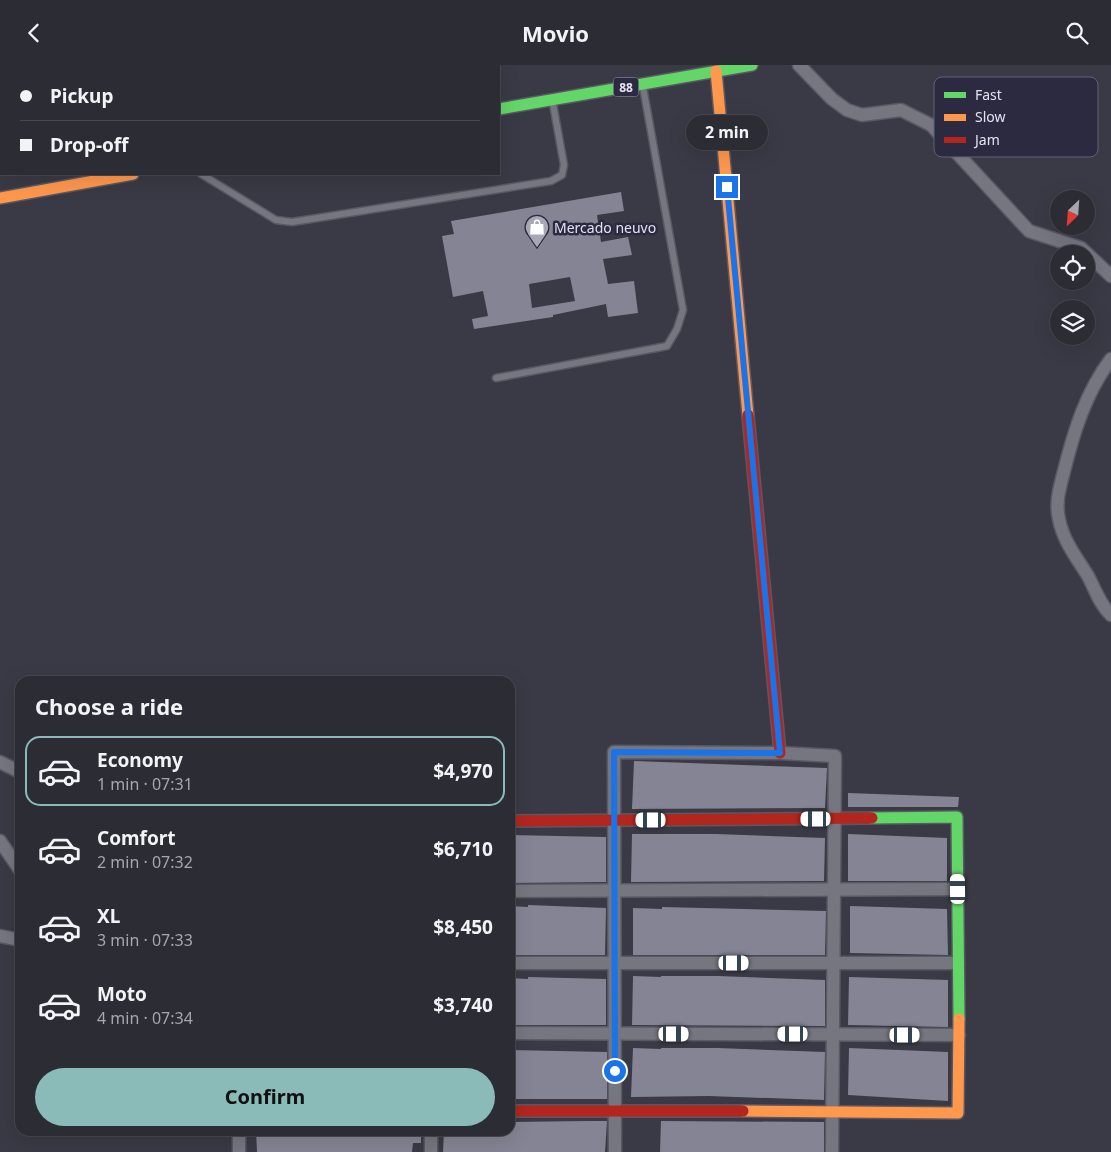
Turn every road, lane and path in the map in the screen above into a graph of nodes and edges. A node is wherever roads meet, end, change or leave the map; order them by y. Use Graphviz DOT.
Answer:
graph roads {
  1 [pos="752,65"];
  2 [pos="799,65"];
  3 [pos="714,68"];
  4 [pos="643,84"];
  5 [pos="552,100"];
  6 [pos="500,109"];
  7 [pos="934,128"];
  8 [pos="961,157"];
  9 [pos="127,175"];
  10 [pos="203,175"];
  11 [pos="0,198"];
  12 [pos="1111,276"];
  13 [pos="1111,359"];
  14 [pos="496,378"];
  15 [pos="1111,615"];
  16 [pos="780,753"];
  17 [pos="0,761"];
  18 [pos="15,769"];
  19 [pos="835,818"];
  20 [pos="614,820"];
  21 [pos="515,821"];
  22 [pos="0,841"];
  23 [pos="15,863"];
  24 [pos="834,889"];
  25 [pos="958,889"];
  26 [pos="515,891"];
  27 [pos="615,891"];
  28 [pos="0,936"];
  29 [pos="15,939"];
  30 [pos="515,963"];
  31 [pos="615,963"];
  32 [pos="834,963"];
  33 [pos="958,963"];
  34 [pos="515,1033"];
  35 [pos="615,1033"];
  36 [pos="833,1035"];
  37 [pos="959,1035"];
  38 [pos="615,1110"];
  39 [pos="515,1111"];
  40 [pos="833,1111"];
  41 [pos="239,1136"];
  42 [pos="431,1136"];
  43 [pos="239,1152"];
  44 [pos="431,1152"];
  45 [pos="615,1152"];
  46 [pos="832,1152"];
  1 -- 3 [label="main road, 88"];
  2 -- 7 [label="street"];
  3 -- 4 [label="main road, 88"];
  3 -- 16 [label="main road"];
  4 -- 5 [label="main road, 88"];
  4 -- 14 [label="lane"];
  5 -- 6 [label="main road, 88"];
  5 -- 10 [label="lane"];
  8 -- 12 [label="street"];
  9 -- 11 [label="main road"];
  13 -- 15 [label="street"];
  16 -- 19 [label="street"];
  16 -- 20 [label="street"];
  17 -- 18 [label="street"];
  19 -- 20 [label="main road"];
  19 -- 24 [label="street"];
  19 -- 25 [label="main road"];
  20 -- 21 [label="main road"];
  20 -- 27 [label="street"];
  22 -- 23 [label="street"];
  24 -- 25 [label="street"];
  24 -- 27 [label="street"];
  24 -- 32 [label="street"];
  25 -- 33 [label="main road"];
  26 -- 27 [label="street"];
  27 -- 31 [label="street"];
  28 -- 29 [label="street"];
  30 -- 31 [label="street"];
  31 -- 32 [label="street"];
  31 -- 35 [label="street"];
  32 -- 33 [label="street"];
  32 -- 36 [label="street"];
  33 -- 37 [label="main road"];
  34 -- 35 [label="street"];
  35 -- 36 [label="street"];
  35 -- 38 [label="street"];
  36 -- 37 [label="street"];
  36 -- 40 [label="street"];
  37 -- 40 [label="main road"];
  38 -- 39 [label="main road"];
  38 -- 40 [label="main road"];
  38 -- 45 [label="street"];
  40 -- 46 [label="street"];
  41 -- 43 [label="street"];
  42 -- 44 [label="street"];
}
